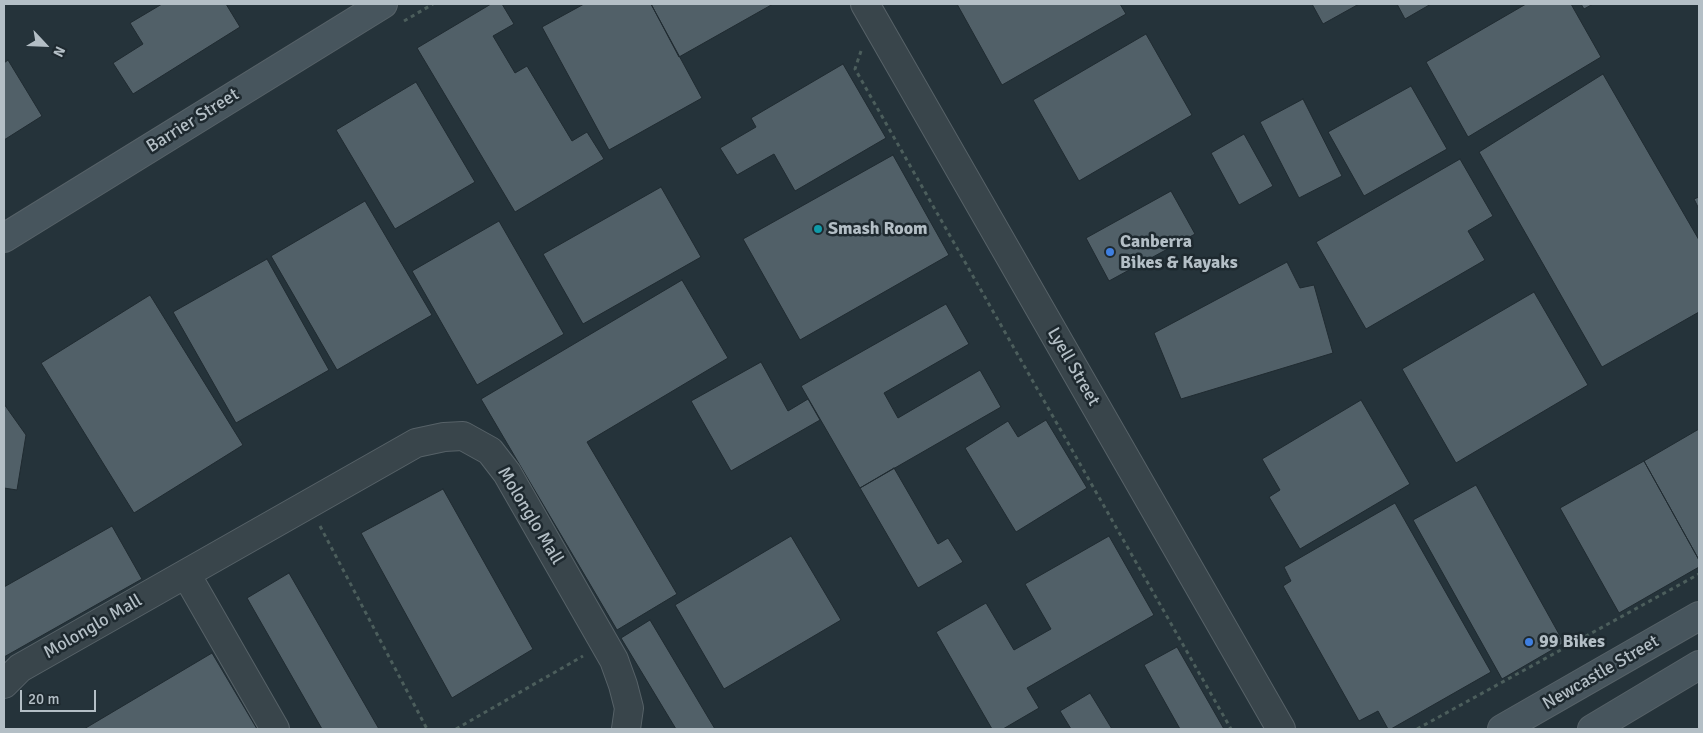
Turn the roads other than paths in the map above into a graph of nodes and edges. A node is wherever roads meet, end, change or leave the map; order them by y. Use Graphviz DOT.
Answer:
graph roads {
  1 [pos="383,4"];
  2 [pos="865,4"];
  3 [pos="4,238"];
  4 [pos="186,574"];
  5 [pos="1699,616"];
  6 [pos="1699,665"];
  7 [pos="4,684"];
  8 [pos="275,729"];
  9 [pos="626,729"];
  10 [pos="1281,729"];
  11 [pos="1502,729"];
  12 [pos="1592,729"];
  1 -- 3 [label="street, Barrier Street"];
  2 -- 10 [label="street, Lyell Street"];
  4 -- 7 [label="street, Molonglo Mall"];
  4 -- 8 [label="street"];
  4 -- 9 [label="street, Molonglo Mall"];
  5 -- 11 [label="street, Newcastle Street"];
  6 -- 12 [label="street"];
}
